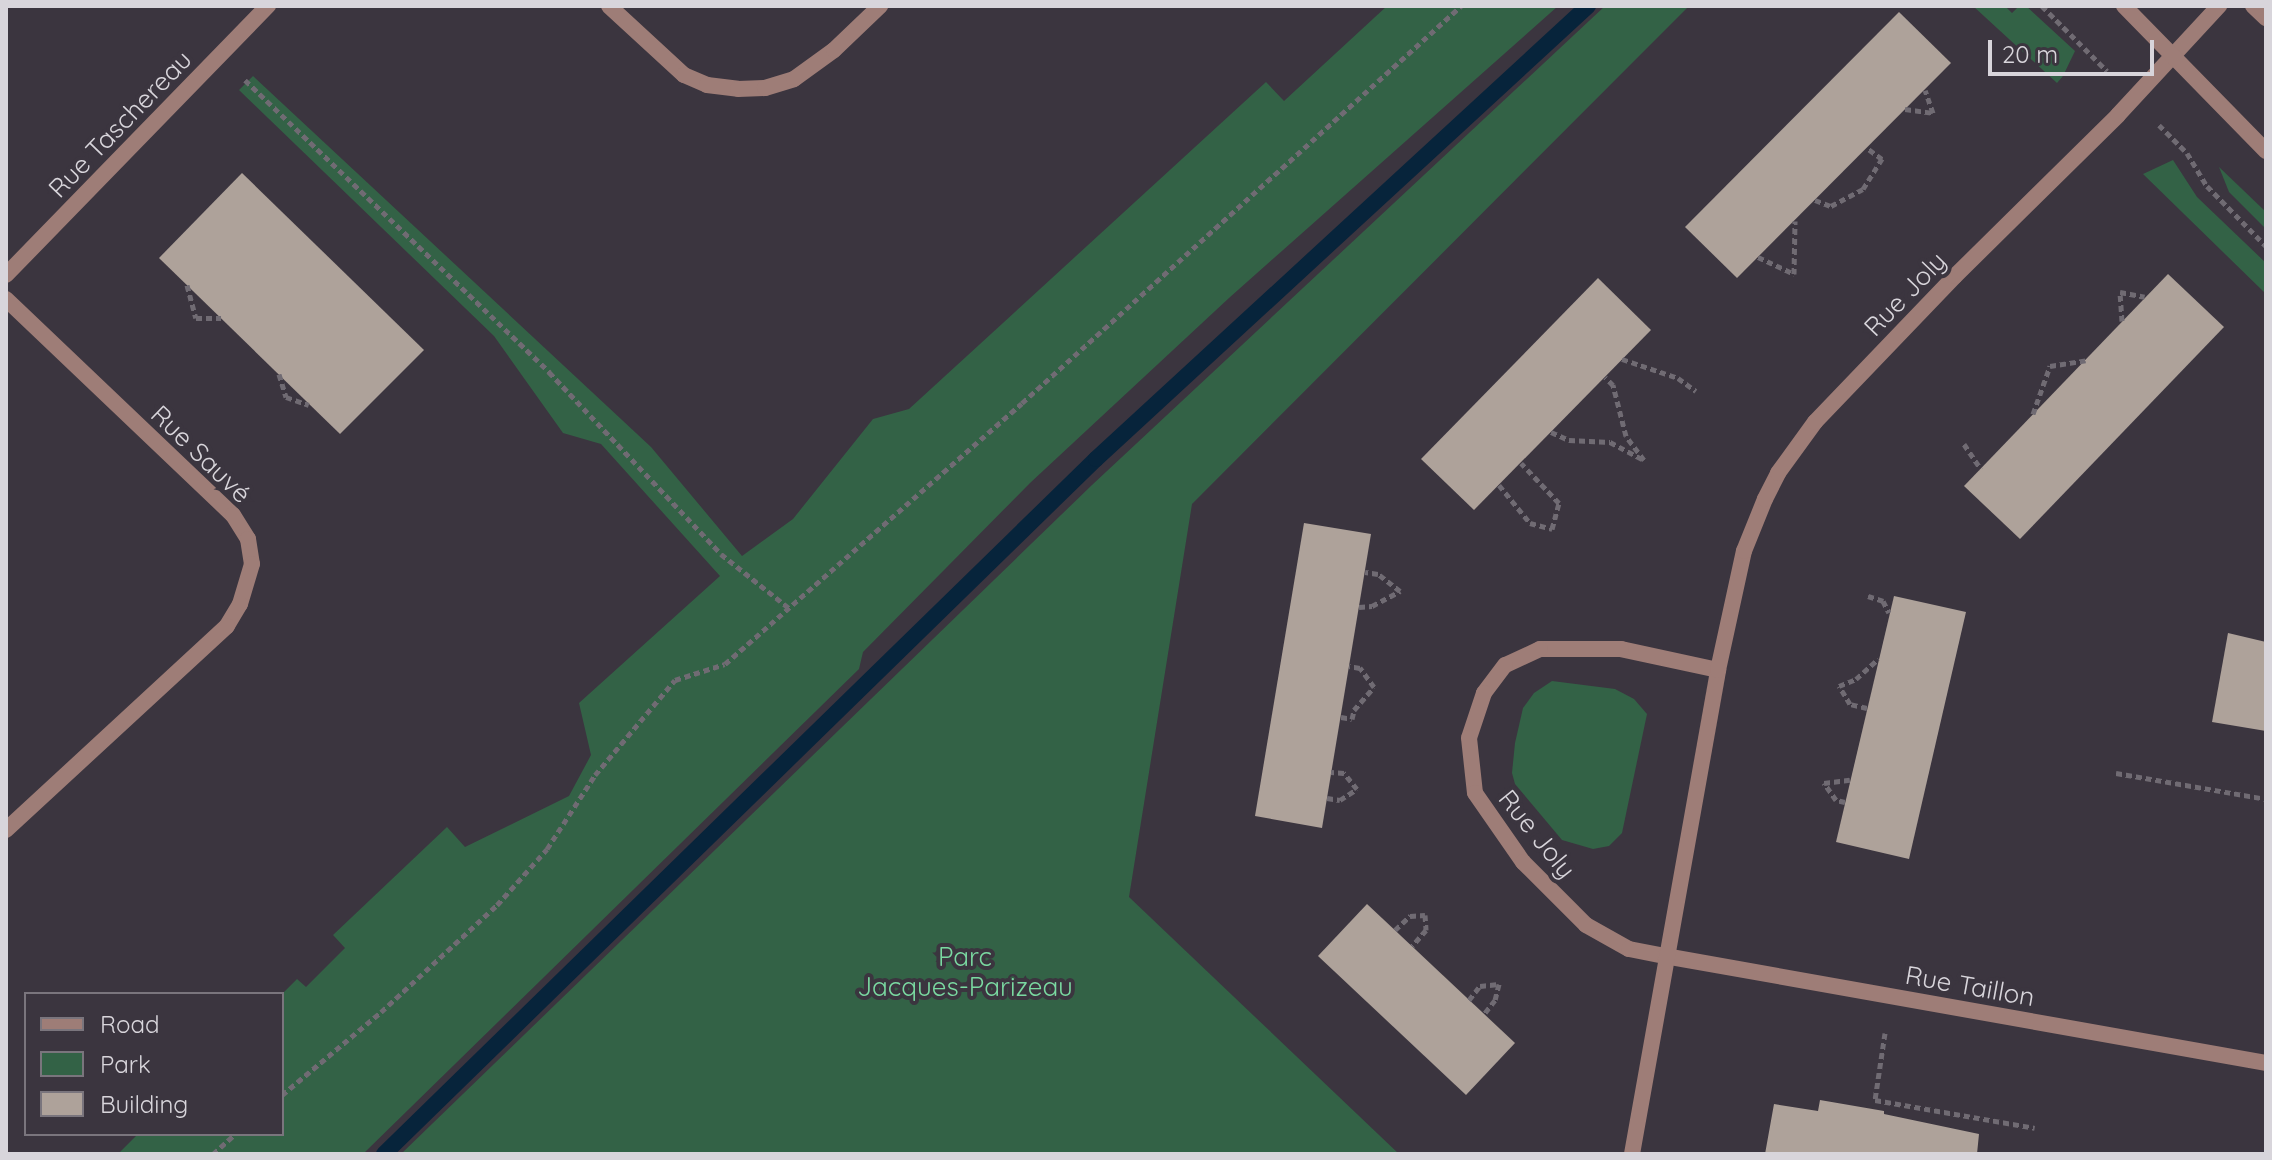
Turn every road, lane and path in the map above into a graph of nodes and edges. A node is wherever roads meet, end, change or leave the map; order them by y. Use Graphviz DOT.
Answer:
graph roads {
  1 [pos="268,6"];
  2 [pos="609,6"];
  3 [pos="880,6"];
  4 [pos="1461,6"];
  5 [pos="2042,6"];
  6 [pos="2124,6"];
  7 [pos="2219,6"];
  8 [pos="2253,6"];
  9 [pos="2266,18"];
  10 [pos="2085,47"];
  11 [pos="219,56"];
  12 [pos="2173,56"];
  13 [pos="1925,90"];
  14 [pos="1905,109"];
  15 [pos="1867,148"];
  16 [pos="2266,151"];
  17 [pos="2187,153"];
  18 [pos="1815,200"];
  19 [pos="1795,221"];
  20 [pos="2266,246"];
  21 [pos="1758,257"];
  22 [pos="6,275"];
  23 [pos="187,285"];
  24 [pos="2145,297"];
  25 [pos="6,299"];
  26 [pos="221,318"];
  27 [pos="2122,321"];
  28 [pos="1622,359"];
  29 [pos="2086,360"];
  30 [pos="279,374"];
  31 [pos="1605,377"];
  32 [pos="1696,391"];
  33 [pos="309,405"];
  34 [pos="2033,414"];
  35 [pos="1551,432"];
  36 [pos="1964,444"];
  37 [pos="1521,463"];
  38 [pos="1981,469"];
  39 [pos="1499,485"];
  40 [pos="1365,572"];
  41 [pos="1868,596"];
  42 [pos="1359,607"];
  43 [pos="789,608"];
  44 [pos="1889,613"];
  45 [pos="1878,659"];
  46 [pos="1349,666"];
  47 [pos="1718,670"];
  48 [pos="1867,708"];
  49 [pos="1341,717"];
  50 [pos="1331,772"];
  51 [pos="2116,773"];
  52 [pos="1850,780"];
  53 [pos="1327,798"];
  54 [pos="2266,799"];
  55 [pos="1845,802"];
  56 [pos="6,830"];
  57 [pos="1395,930"];
  58 [pos="1412,946"];
  59 [pos="1665,956"];
  60 [pos="1891,996"];
  61 [pos="1469,1000"];
  62 [pos="1484,1014"];
  63 [pos="2266,1063"];
  64 [pos="284,1093"];
  65 [pos="2035,1128"];
  66 [pos="233,1136"];
  67 [pos="213,1154"];
  68 [pos="1632,1154"];
  1 -- 11 [label="street, Rue Taschereau"];
  2 -- 3 [label="street"];
  4 -- 43 [label="path"];
  5 -- 10 [label="path"];
  6 -- 12 [label="street"];
  7 -- 12 [label="street, Rue Joly"];
  8 -- 9 [label="street"];
  11 -- 22 [label="street, Rue Taschereau"];
  11 -- 43 [label="path"];
  12 -- 16 [label="street"];
  12 -- 47 [label="street, Rue Joly"];
  13 -- 14 [label="path"];
  15 -- 18 [label="path"];
  17 -- 20 [label="path"];
  19 -- 21 [label="path"];
  23 -- 26 [label="path"];
  24 -- 27 [label="path"];
  25 -- 56 [label="street, Rue Sauvé"];
  28 -- 32 [label="path"];
  29 -- 34 [label="path"];
  30 -- 33 [label="path"];
  31 -- 35 [label="path"];
  36 -- 38 [label="path"];
  37 -- 39 [label="path"];
  40 -- 42 [label="path"];
  41 -- 44 [label="path"];
  43 -- 64 [label="path"];
  45 -- 48 [label="path"];
  46 -- 49 [label="path"];
  47 -- 59 [label="street, Rue Joly"];
  47 -- 59 [label="street, Rue Joly"];
  50 -- 53 [label="path"];
  51 -- 54 [label="path"];
  52 -- 55 [label="path"];
  57 -- 58 [label="path"];
  59 -- 60 [label="street, Rue Taillon"];
  59 -- 68 [label="street, Rue Joly"];
  60 -- 63 [label="street, Rue Taillon"];
  60 -- 65 [label="path"];
  61 -- 62 [label="path"];
  66 -- 67 [label="path"];
}
